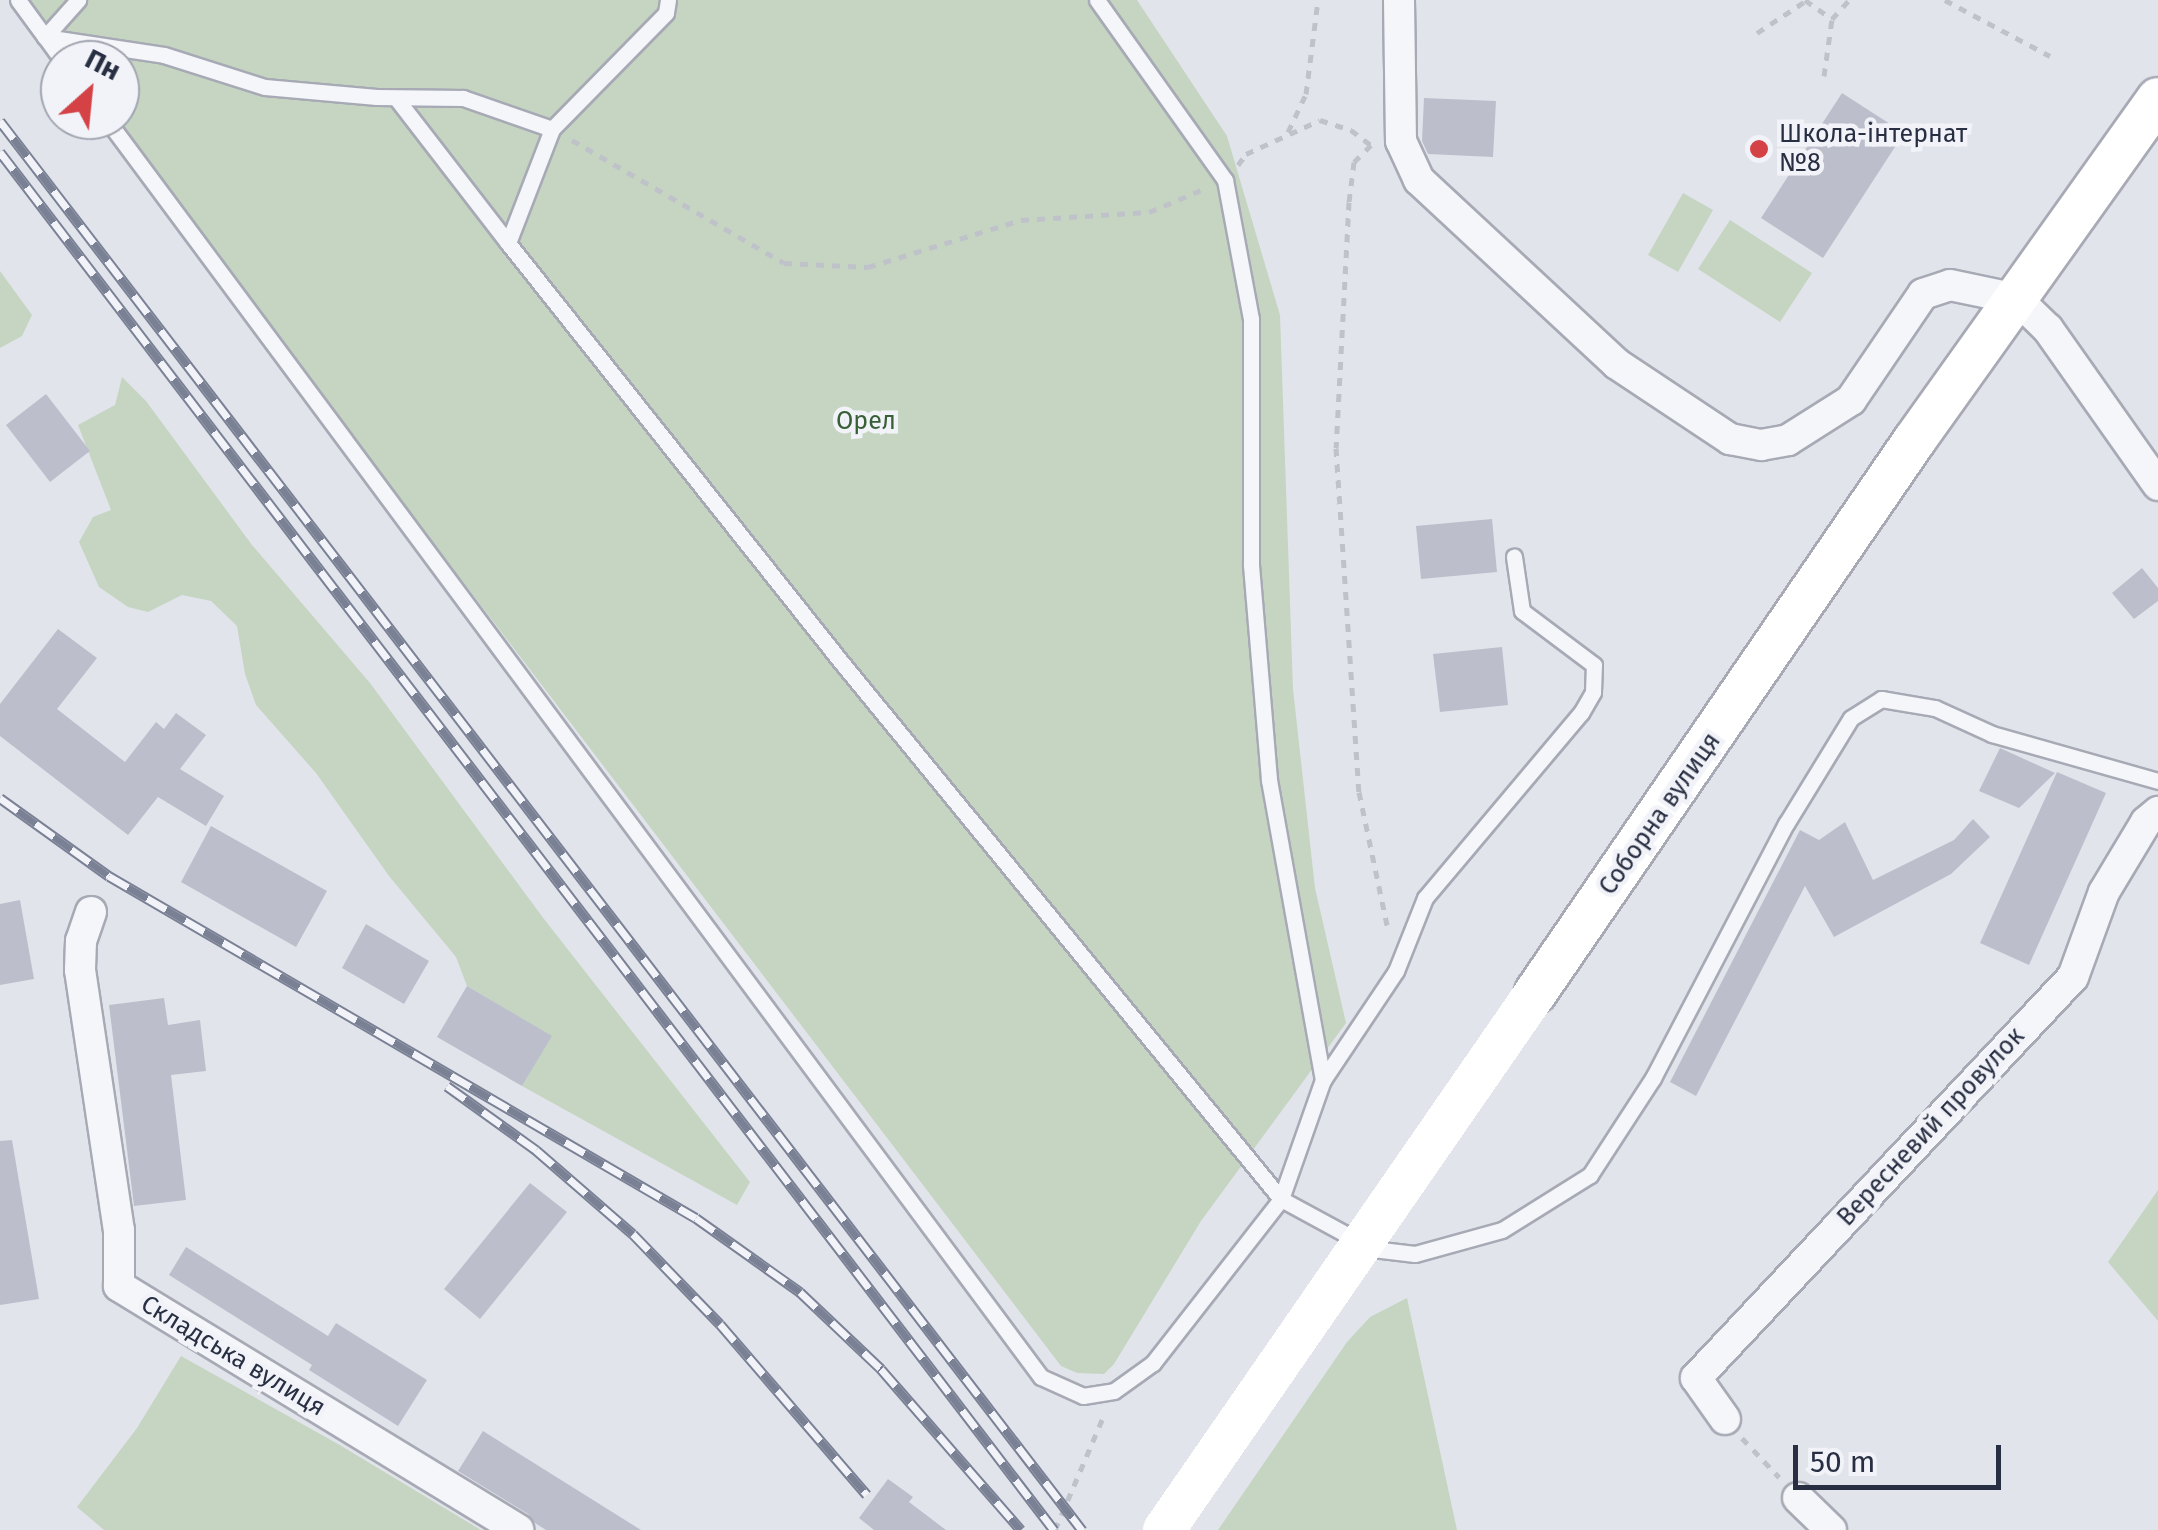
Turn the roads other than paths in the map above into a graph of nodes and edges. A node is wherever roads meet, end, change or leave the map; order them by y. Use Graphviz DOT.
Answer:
graph roads {
  1 [pos="18,0"];
  2 [pos="78,0"];
  3 [pos="668,0"];
  4 [pos="1097,0"];
  5 [pos="1400,0"];
  6 [pos="45,36"];
  7 [pos="48,40"];
  8 [pos="396,98"];
  9 [pos="2158,99"];
  10 [pos="552,128"];
  11 [pos="122,140"];
  12 [pos="508,244"];
  13 [pos="2018,298"];
  14 [pos="2158,484"];
  15 [pos="1514,557"];
  16 [pos="2158,780"];
  17 [pos="2158,812"];
  18 [pos="92,912"];
  19 [pos="1323,1080"];
  20 [pos="1281,1199"];
  21 [pos="1725,1419"];
  22 [pos="1798,1498"];
  23 [pos="518,1530"];
  24 [pos="1164,1530"];
  25 [pos="1830,1530"];
  1 -- 6 [label="lane"];
  2 -- 6 [label="lane"];
  3 -- 10 [label="lane"];
  4 -- 19 [label="lane"];
  5 -- 13 [label="street"];
  6 -- 7 [label="lane"];
  6 -- 8 [label="lane"];
  8 -- 10 [label="lane"];
  8 -- 12 [label="lane"];
  9 -- 13 [label="main road, Соборна вулиця"];
  10 -- 12 [label="lane"];
  11 -- 20 [label="lane"];
  12 -- 20 [label="lane"];
  13 -- 14 [label="street"];
  13 -- 24 [label="main road, Соборна вулиця, bridge"];
  15 -- 19 [label="lane"];
  16 -- 20 [label="lane"];
  17 -- 21 [label="street, Вересневий провулок"];
  18 -- 23 [label="street, Складська вулиця"];
  19 -- 20 [label="lane"];
  22 -- 25 [label="street"];
}
